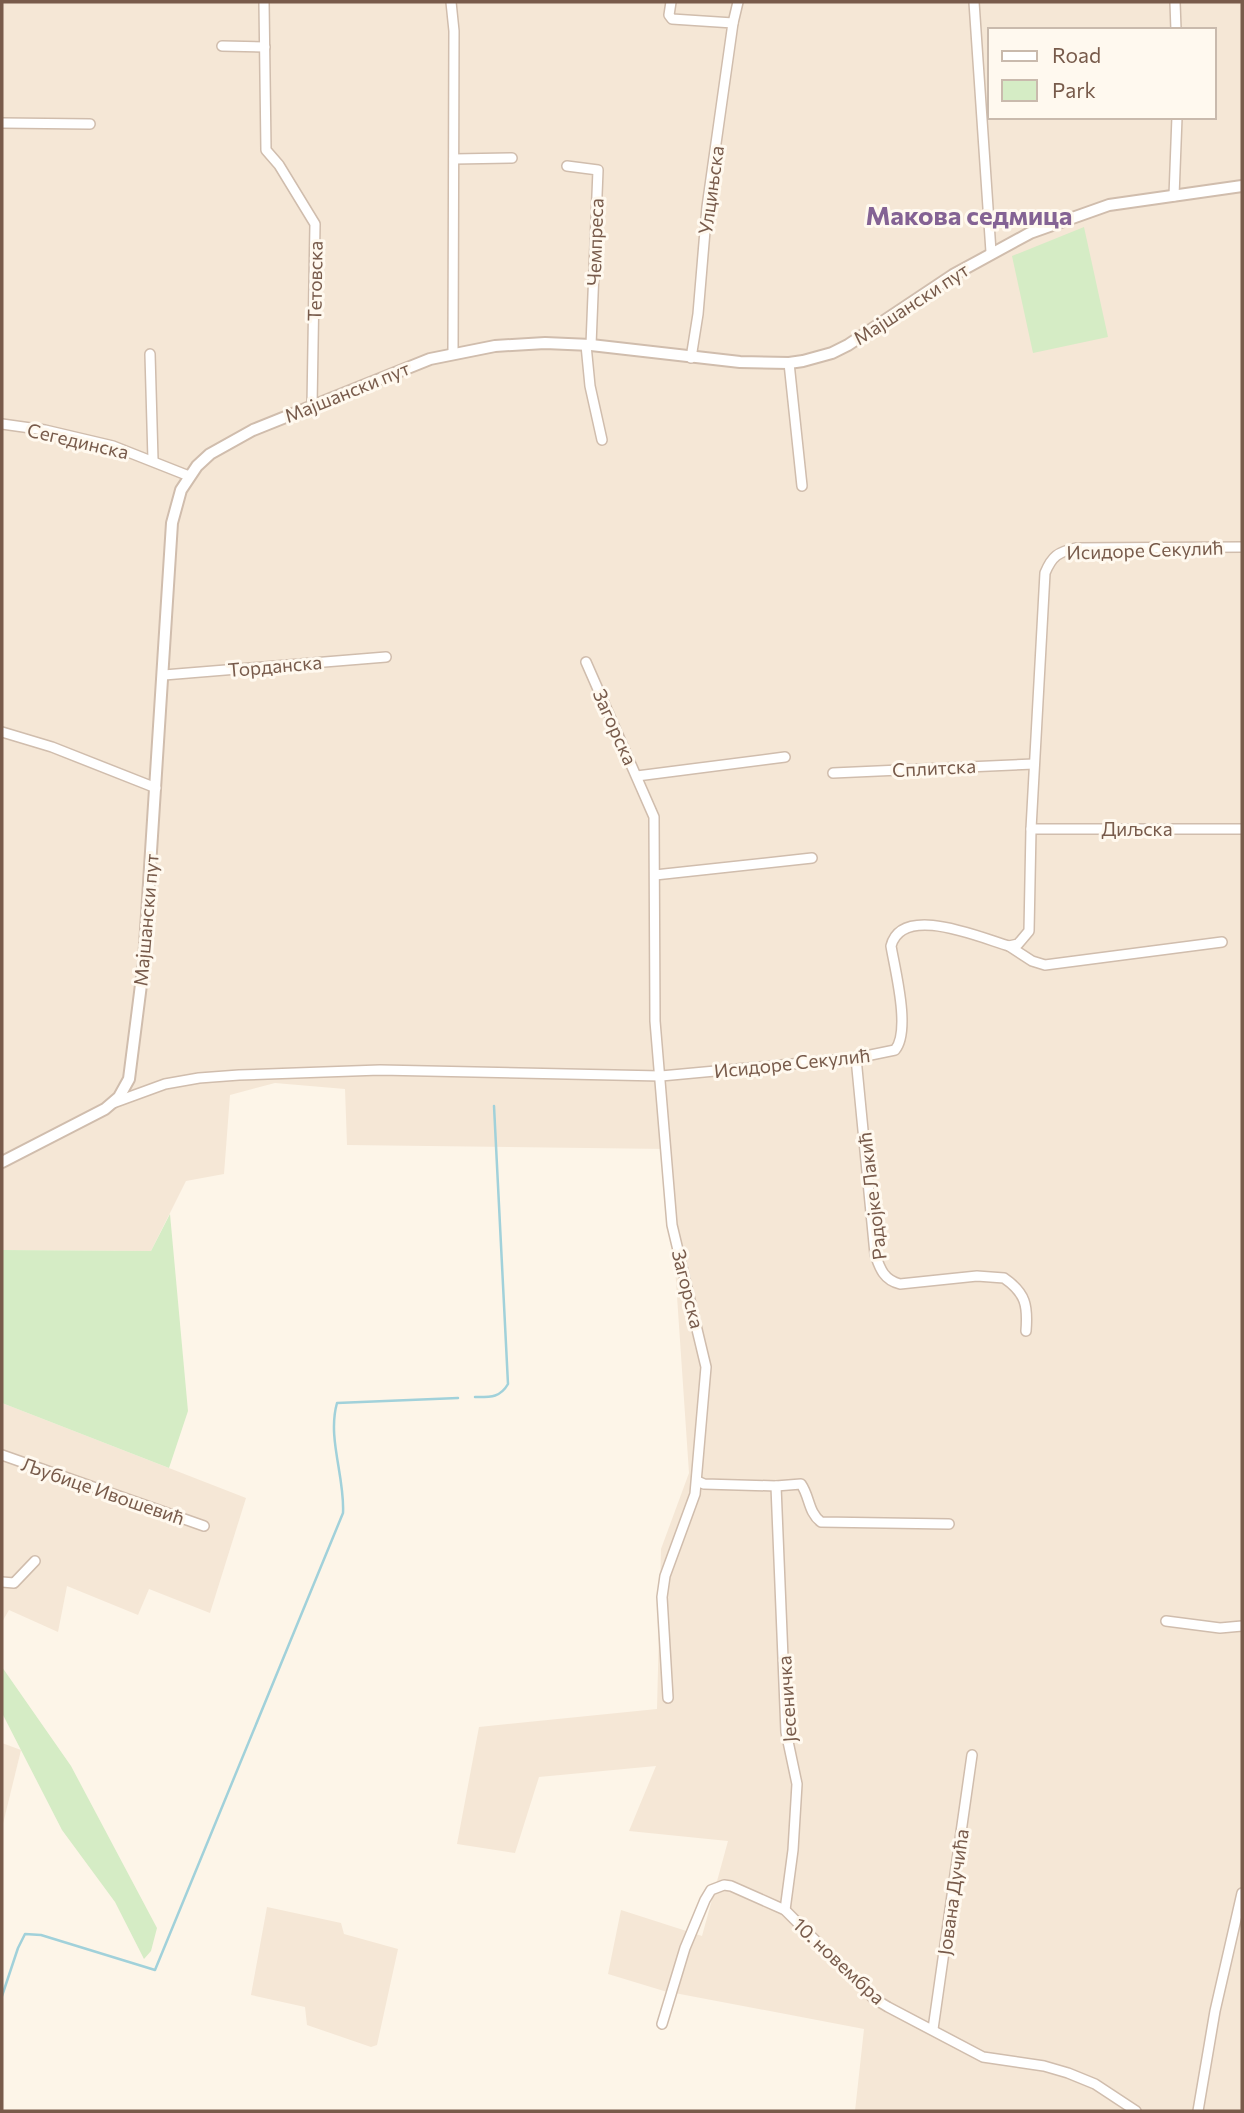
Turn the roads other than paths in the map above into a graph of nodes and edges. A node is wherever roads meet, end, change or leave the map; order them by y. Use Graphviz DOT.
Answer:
graph roads {
  1 [pos="264,2"];
  2 [pos="451,2"];
  3 [pos="671,2"];
  4 [pos="738,2"];
  5 [pos="974,2"];
  6 [pos="1175,2"];
  7 [pos="733,23"];
  8 [pos="1176,28"];
  9 [pos="222,46"];
  10 [pos="265,47"];
  11 [pos="1177,119"];
  12 [pos="2,123"];
  13 [pos="90,124"];
  14 [pos="512,158"];
  15 [pos="454,159"];
  16 [pos="567,166"];
  17 [pos="1242,186"];
  18 [pos="1174,196"];
  19 [pos="991,252"];
  20 [pos="589,345"];
  21 [pos="453,353"];
  22 [pos="150,354"];
  23 [pos="691,358"];
  24 [pos="789,363"];
  25 [pos="312,406"];
  26 [pos="2,424"];
  27 [pos="602,440"];
  28 [pos="153,460"];
  29 [pos="189,476"];
  30 [pos="802,486"];
  31 [pos="1242,547"];
  32 [pos="386,657"];
  33 [pos="586,662"];
  34 [pos="164,675"];
  35 [pos="2,732"];
  36 [pos="785,757"];
  37 [pos="1034,764"];
  38 [pos="833,773"];
  39 [pos="637,776"];
  40 [pos="156,788"];
  41 [pos="1031,829"];
  42 [pos="1242,829"];
  43 [pos="812,858"];
  44 [pos="655,875"];
  45 [pos="1222,942"];
  46 [pos="1009,946"];
  47 [pos="856,1058"];
  48 [pos="662,1076"];
  49 [pos="112,1104"];
  50 [pos="2,1162"];
  51 [pos="1026,1331"];
  52 [pos="2,1455"];
  53 [pos="697,1481"];
  54 [pos="776,1486"];
  55 [pos="949,1524"];
  56 [pos="204,1526"];
  57 [pos="35,1561"];
  58 [pos="2,1583"];
  59 [pos="1166,1621"];
  60 [pos="1242,1626"];
  61 [pos="668,1698"];
  62 [pos="972,1755"];
  63 [pos="1242,1893"];
  64 [pos="785,1910"];
  65 [pos="662,2024"];
  66 [pos="933,2029"];
  67 [pos="1136,2111"];
  68 [pos="1198,2111"];
  1 -- 10 [label="street, Тетовска"];
  2 -- 15 [label="street"];
  3 -- 7 [label="street"];
  4 -- 7 [label="street, Улцињска"];
  5 -- 19 [label="street"];
  6 -- 8 [label="street"];
  7 -- 23 [label="street, Улцињска"];
  9 -- 10 [label="street"];
  10 -- 25 [label="street, Тетовска"];
  11 -- 18 [label="street"];
  12 -- 13 [label="street"];
  14 -- 15 [label="street"];
  15 -- 21 [label="street"];
  16 -- 20 [label="street, Чемпреса"];
  17 -- 18 [label="street, Мајшански пут"];
  18 -- 19 [label="street, Мајшански пут"];
  19 -- 24 [label="street, Мајшански пут"];
  20 -- 21 [label="street, Мајшански пут"];
  20 -- 23 [label="street, Мајшански пут"];
  20 -- 27 [label="street"];
  21 -- 25 [label="street, Мајшански пут"];
  22 -- 28 [label="street, Сегединска"];
  23 -- 24 [label="street, Мајшански пут"];
  24 -- 30 [label="street"];
  25 -- 29 [label="street, Мајшански пут"];
  26 -- 28 [label="street, Сегединска"];
  28 -- 29 [label="street, Сегединска"];
  29 -- 34 [label="street, Мајшански пут"];
  31 -- 37 [label="street, Исидоре Секулић"];
  32 -- 34 [label="street, Торданска"];
  33 -- 39 [label="street, Загорска"];
  34 -- 40 [label="street, Мајшански пут"];
  35 -- 40 [label="street"];
  36 -- 39 [label="street"];
  37 -- 38 [label="street, Сплитска"];
  37 -- 41 [label="street, Исидоре Секулић"];
  39 -- 44 [label="street, Загорска"];
  40 -- 49 [label="street, Мајшански пут"];
  41 -- 42 [label="street, Диљска"];
  41 -- 46 [label="street, Исидоре Секулић"];
  43 -- 44 [label="street"];
  44 -- 48 [label="street, Загорска"];
  45 -- 46 [label="street"];
  46 -- 47 [label="street, Исидоре Секулић"];
  47 -- 48 [label="street, Исидоре Секулић"];
  47 -- 51 [label="street, Радојке Лакић"];
  48 -- 49 [label="street, Исидоре Секулић"];
  48 -- 53 [label="street, Загорска"];
  49 -- 50 [label="street, Мајшански пут"];
  52 -- 56 [label="street, Љубице Ивошевић"];
  53 -- 54 [label="street"];
  53 -- 61 [label="street, Загорска"];
  54 -- 55 [label="street"];
  54 -- 64 [label="street, Јесеничка"];
  57 -- 58 [label="street"];
  59 -- 60 [label="street"];
  62 -- 66 [label="street, Јована Дучића"];
  63 -- 68 [label="street"];
  64 -- 65 [label="street, 10. новембра"];
  64 -- 66 [label="street, 10. новембра"];
  66 -- 67 [label="street, 10. новембра"];
}
